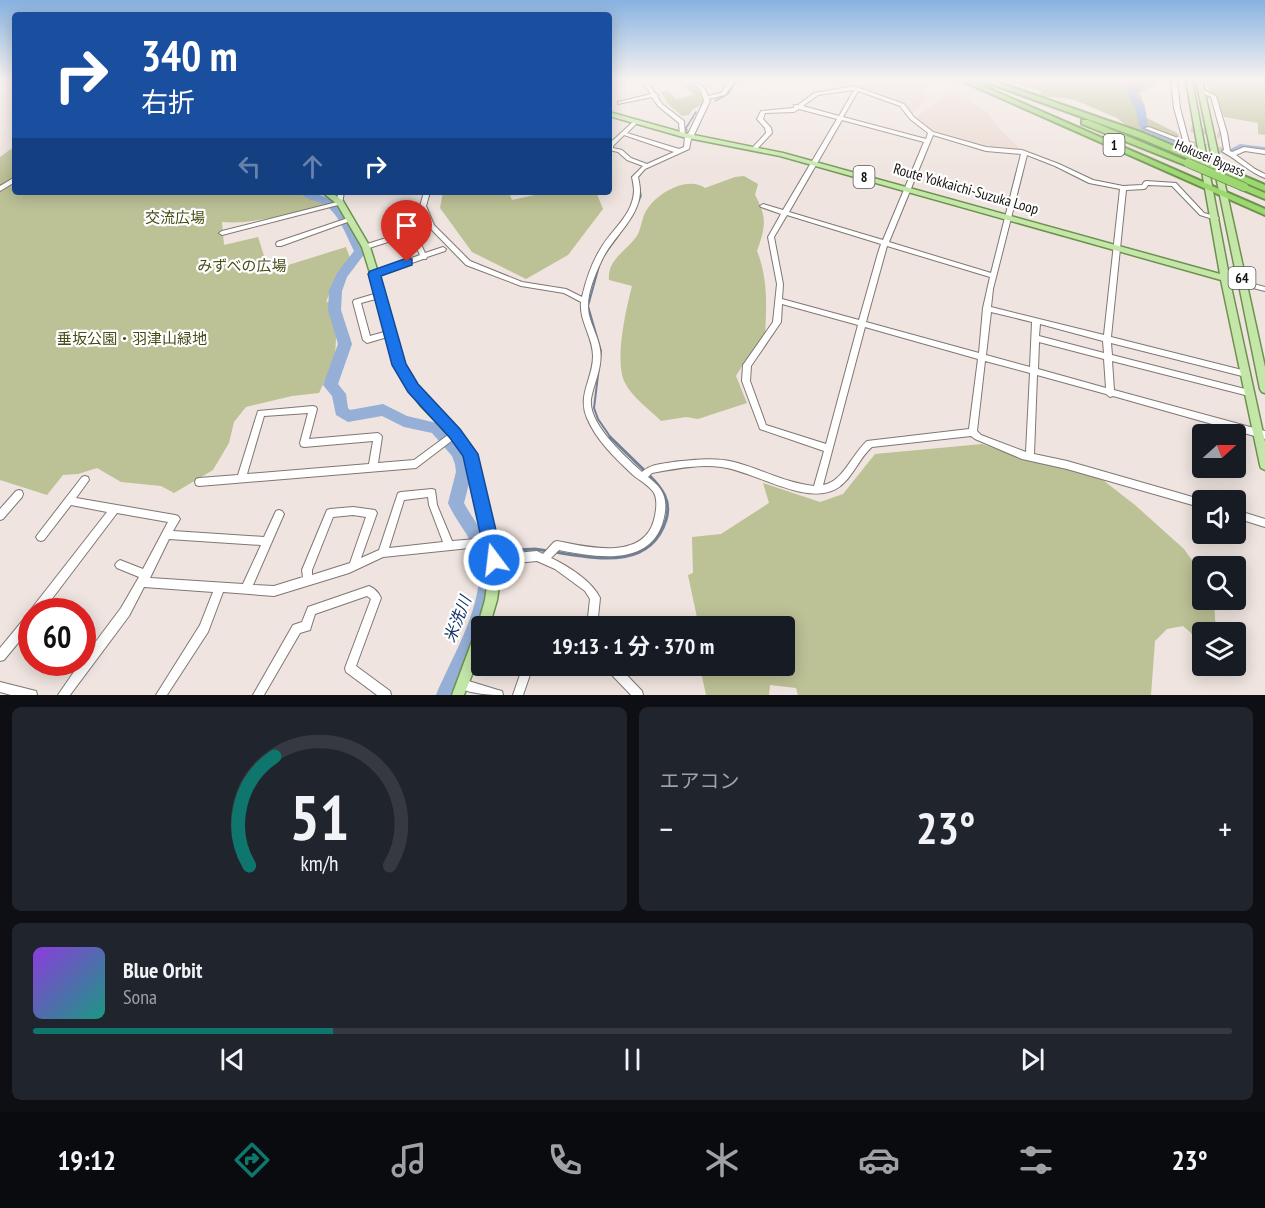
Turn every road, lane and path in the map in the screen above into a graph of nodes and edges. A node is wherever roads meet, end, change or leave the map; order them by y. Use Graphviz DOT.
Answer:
graph roads {
  1 [pos="670,112"];
  2 [pos="699,112"];
  3 [pos="768,112"];
  4 [pos="820,112"];
  5 [pos="843,112"];
  6 [pos="908,112"];
  7 [pos="1042,112"];
  8 [pos="1059,112"];
  9 [pos="1080,112"];
  10 [pos="1179,112"];
  11 [pos="1195,112"];
  12 [pos="1207,112"];
  13 [pos="1217,112"];
  14 [pos="612,115"];
  15 [pos="840,118"];
  16 [pos="635,122"];
  17 [pos="1147,128"];
  18 [pos="1183,128"];
  19 [pos="1191,129"];
  20 [pos="623,133"];
  21 [pos="930,133"];
  22 [pos="687,136"];
  23 [pos="927,141"];
  24 [pos="612,144"];
  25 [pos="755,148"];
  26 [pos="612,150"];
  27 [pos="678,152"];
  28 [pos="1229,152"];
  29 [pos="1265,152"];
  30 [pos="1024,154"];
  31 [pos="1204,161"];
  32 [pos="814,163"];
  33 [pos="647,165"];
  34 [pos="1219,167"];
  35 [pos="1265,176"];
  36 [pos="1123,188"];
  37 [pos="1209,188"];
  38 [pos="1265,188"];
  39 [pos="907,189"];
  40 [pos="329,195"];
  41 [pos="340,195"];
  42 [pos="426,195"];
  43 [pos="1224,195"];
  44 [pos="1265,196"];
  45 [pos="338,204"];
  46 [pos="763,206"];
  47 [pos="1265,212"];
  48 [pos="785,213"];
  49 [pos="1008,218"];
  50 [pos="1216,218"];
  51 [pos="349,220"];
  52 [pos="424,228"];
  53 [pos="412,232"];
  54 [pos="222,233"];
  55 [pos="279,244"];
  56 [pos="885,244"];
  57 [pos="366,247"];
  58 [pos="1117,248"];
  59 [pos="443,249"];
  60 [pos="424,256"];
  61 [pos="374,274"];
  62 [pos="993,276"];
  63 [pos="1225,278"];
  64 [pos="1243,283"];
  65 [pos="1265,290"];
  66 [pos="381,295"];
  67 [pos="584,301"];
  68 [pos="778,301"];
  69 [pos="987,308"];
  70 [pos="1036,321"];
  71 [pos="862,323"];
  72 [pos="391,333"];
  73 [pos="1035,338"];
  74 [pos="1108,339"];
  75 [pos="1108,357"];
  76 [pos="982,358"];
  77 [pos="1262,363"];
  78 [pos="1033,372"];
  79 [pos="1246,374"];
  80 [pos="1265,389"];
  81 [pos="1249,393"];
  82 [pos="1110,394"];
  83 [pos="973,432"];
  84 [pos="1261,434"];
  85 [pos="454,435"];
  86 [pos="829,449"];
  87 [pos="1030,457"];
  88 [pos="1265,465"];
  89 [pos="373,468"];
  90 [pos="645,474"];
  91 [pos="241,478"];
  92 [pos="86,480"];
  93 [pos="199,482"];
  94 [pos="818,489"];
  95 [pos="19,494"];
  96 [pos="69,501"];
  97 [pos="1192,501"];
  98 [pos="116,509"];
  99 [pos="279,514"];
  100 [pos="0,516"];
  101 [pos="1246,517"];
  102 [pos="1265,523"];
  103 [pos="167,535"];
  104 [pos="41,537"];
  105 [pos="267,542"];
  106 [pos="449,547"];
  107 [pos="492,552"];
  108 [pos="383,553"];
  109 [pos="546,557"];
  110 [pos="120,565"];
  111 [pos="354,566"];
  112 [pos="144,578"];
  113 [pos="308,579"];
  114 [pos="219,589"];
  115 [pos="246,589"];
  116 [pos="47,598"];
  117 [pos="487,616"];
  118 [pos="594,616"];
  119 [pos="18,635"];
  120 [pos="0,656"];
  121 [pos="471,661"];
  122 [pos="525,676"];
  123 [pos="620,676"];
  124 [pos="0,687"];
  125 [pos="460,690"];
  126 [pos="32,695"];
  127 [pos="63,695"];
  128 [pos="161,695"];
  129 [pos="258,695"];
  130 [pos="386,695"];
  131 [pos="498,695"];
  132 [pos="518,695"];
  133 [pos="638,695"];
  1 -- 22 [label="street"];
  2 -- 22 [label="street"];
  3 -- 25 [label="street"];
  4 -- 15 [label="street"];
  5 -- 15 [label="street"];
  6 -- 21 [label="street"];
  7 -- 37 [label="highway, 1"];
  8 -- 44 [label="highway, Hokusei Bypass / 1, bridge"];
  9 -- 31 [label="highway, 1"];
  10 -- 18 [label="street"];
  11 -- 31 [label="main road, 64"];
  12 -- 34 [label="main road, 64"];
  13 -- 28 [label="street"];
  14 -- 16 [label="main road, Route Yokkaichi-Suzuka Loop / 8"];
  15 -- 23 [label="street"];
  15 -- 32 [label="street"];
  16 -- 20 [label="street"];
  16 -- 22 [label="main road, Route Yokkaichi-Suzuka Loop / 8"];
  17 -- 18 [label="street"];
  18 -- 19 [label="street"];
  20 -- 24 [label="street"];
  20 -- 27 [label="street"];
  21 -- 23 [label="street"];
  21 -- 30 [label="street"];
  22 -- 25 [label="main road, Route Yokkaichi-Suzuka Loop / 8"];
  22 -- 27 [label="street"];
  23 -- 39 [label="street"];
  25 -- 32 [label="main road, Route Yokkaichi-Suzuka Loop / 8"];
  26 -- 33 [label="street"];
  27 -- 33 [label="street"];
  28 -- 29 [label="street"];
  28 -- 35 [label="street"];
  30 -- 36 [label="street"];
  30 -- 49 [label="street"];
  31 -- 34 [label="highway, 1"];
  31 -- 37 [label="main road, 64"];
  32 -- 39 [label="main road, Route Yokkaichi-Suzuka Loop / 8"];
  32 -- 48 [label="street"];
  33 -- 67 [label="street"];
  34 -- 38 [label="highway, 1"];
  34 -- 43 [label="main road, 64"];
  36 -- 50 [label="street"];
  36 -- 58 [label="street"];
  37 -- 43 [label="highway, 1"];
  37 -- 50 [label="main road, 64"];
  39 -- 49 [label="main road, Route Yokkaichi-Suzuka Loop / 8"];
  39 -- 56 [label="street"];
  40 -- 45 [label="main road"];
  41 -- 45 [label="street"];
  42 -- 67 [label="street"];
  43 -- 47 [label="highway, 1"];
  43 -- 64 [label="main road, 64"];
  45 -- 51 [label="main road"];
  45 -- 54 [label="street"];
  46 -- 48 [label="street"];
  48 -- 56 [label="street"];
  48 -- 68 [label="street"];
  49 -- 58 [label="main road, Route Yokkaichi-Suzuka Loop / 8"];
  49 -- 62 [label="street"];
  50 -- 63 [label="main road, 64"];
  51 -- 55 [label="street"];
  51 -- 57 [label="main road"];
  52 -- 53 [label="street"];
  53 -- 57 [label="street"];
  53 -- 60 [label="street"];
  56 -- 62 [label="street"];
  56 -- 71 [label="street"];
  57 -- 61 [label="main road"];
  58 -- 63 [label="main road, Route Yokkaichi-Suzuka Loop / 8"];
  58 -- 74 [label="street"];
  59 -- 60 [label="street"];
  60 -- 61 [label="street"];
  61 -- 66 [label="main road"];
  62 -- 69 [label="street"];
  63 -- 64 [label="main road, Route Yokkaichi-Suzuka Loop / 8"];
  63 -- 79 [label="main road, 64"];
  64 -- 65 [label="street"];
  64 -- 77 [label="main road, 64"];
  66 -- 72 [label="main road"];
  66 -- 72 [label="street"];
  67 -- 90 [label="street"];
  68 -- 71 [label="street"];
  68 -- 86 [label="street"];
  69 -- 70 [label="street"];
  69 -- 76 [label="street"];
  70 -- 73 [label="street"];
  70 -- 74 [label="street"];
  71 -- 76 [label="street"];
  71 -- 86 [label="street"];
  72 -- 85 [label="main road"];
  73 -- 75 [label="street"];
  73 -- 78 [label="street"];
  74 -- 75 [label="street"];
  74 -- 79 [label="street"];
  75 -- 81 [label="street"];
  75 -- 82 [label="street"];
  76 -- 78 [label="street"];
  76 -- 83 [label="street"];
  77 -- 80 [label="main road, 64"];
  78 -- 82 [label="street"];
  78 -- 87 [label="street"];
  79 -- 81 [label="main road, 64"];
  81 -- 84 [label="main road, 64"];
  82 -- 84 [label="street"];
  83 -- 87 [label="street"];
  83 -- 94 [label="street"];
  84 -- 88 [label="main road, 64"];
  85 -- 89 [label="street"];
  85 -- 107 [label="main road"];
  86 -- 94 [label="street"];
  87 -- 97 [label="street"];
  89 -- 91 [label="street"];
  89 -- 91 [label="street"];
  90 -- 94 [label="street"];
  90 -- 109 [label="street"];
  91 -- 93 [label="street"];
  92 -- 96 [label="street"];
  95 -- 100 [label="street"];
  96 -- 98 [label="street"];
  96 -- 104 [label="street"];
  98 -- 103 [label="street"];
  98 -- 116 [label="street"];
  99 -- 105 [label="street"];
  101 -- 102 [label="street"];
  103 -- 105 [label="street"];
  103 -- 112 [label="street"];
  105 -- 115 [label="street"];
  106 -- 107 [label="street"];
  106 -- 108 [label="street"];
  106 -- 108 [label="street"];
  107 -- 109 [label="street"];
  107 -- 117 [label="main road"];
  108 -- 111 [label="street"];
  109 -- 118 [label="street"];
  110 -- 112 [label="street"];
  111 -- 113 [label="street"];
  111 -- 113 [label="street"];
  112 -- 114 [label="street"];
  112 -- 127 [label="street"];
  113 -- 115 [label="street"];
  114 -- 115 [label="street"];
  114 -- 128 [label="street"];
  119 -- 120 [label="street"];
  121 -- 125 [label="main road"];
  122 -- 132 [label="street"];
  123 -- 133 [label="street"];
  124 -- 126 [label="street"];
  125 -- 131 [label="street"];
  129 -- 130 [label="street"];
}
